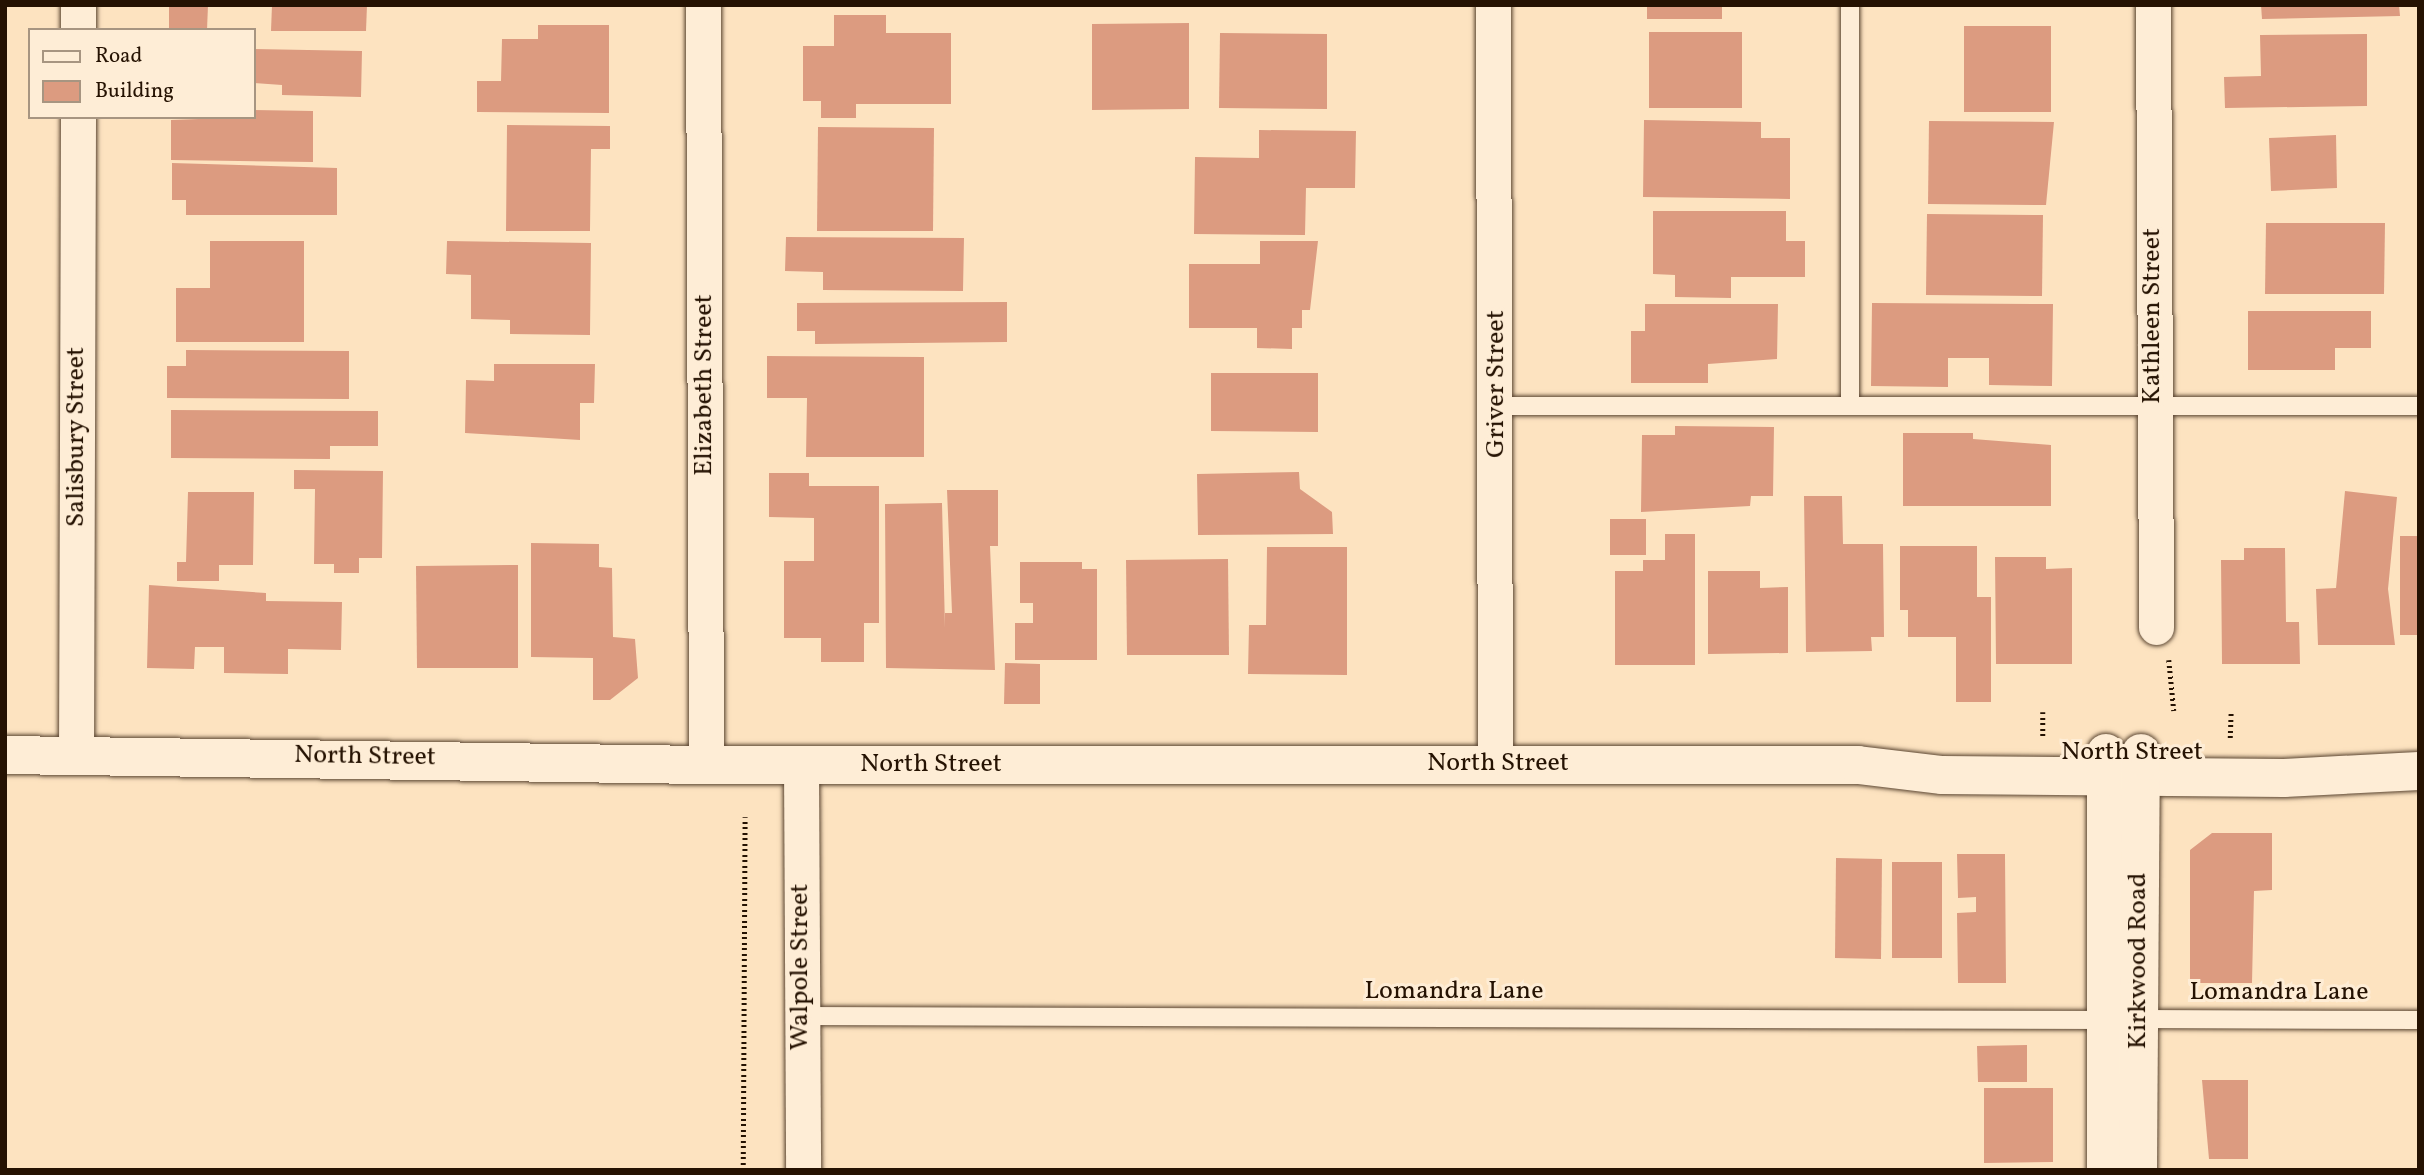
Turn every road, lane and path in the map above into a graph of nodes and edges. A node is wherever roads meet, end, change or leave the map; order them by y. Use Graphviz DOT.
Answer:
graph roads {
  1 [pos="78,5"];
  2 [pos="703,5"];
  3 [pos="1493,5"];
  4 [pos="1850,5"];
  5 [pos="2153,5"];
  6 [pos="78,28"];
  7 [pos="78,119"];
  8 [pos="2153,403"];
  9 [pos="1498,406"];
  10 [pos="1850,406"];
  11 [pos="2419,406"];
  12 [pos="2156,627"];
  13 [pos="2174,711"];
  14 [pos="5,755"];
  15 [pos="76,757"];
  16 [pos="1495,764"];
  17 [pos="706,765"];
  18 [pos="801,765"];
  19 [pos="2123,765"];
  20 [pos="2412,771"];
  21 [pos="745,817"];
  22 [pos="800,1016"];
  23 [pos="2123,1020"];
  24 [pos="2419,1020"];
  25 [pos="743,1170"];
  26 [pos="803,1170"];
  27 [pos="2106,1170"];
  28 [pos="2138,1170"];
  1 -- 6 [label="street"];
  2 -- 17 [label="street, Elizabeth Street"];
  3 -- 9 [label="street, Griver Street"];
  4 -- 10 [label="lane"];
  5 -- 8 [label="street, Kathleen Street"];
  7 -- 15 [label="street, Salisbury Street"];
  8 -- 10 [label="lane"];
  8 -- 11 [label="lane"];
  8 -- 12 [label="street, Kathleen Street"];
  9 -- 10 [label="lane"];
  9 -- 16 [label="street, Griver Street"];
  12 -- 13 [label="path"];
  14 -- 15 [label="street, North Street"];
  15 -- 17 [label="street, North Street"];
  16 -- 18 [label="street, North Street"];
  16 -- 19 [label="street, North Street"];
  17 -- 18 [label="street, North Street"];
  18 -- 22 [label="street, Walpole Street"];
  19 -- 20 [label="street, North Street"];
  19 -- 23 [label="street, Kirkwood Road"];
  21 -- 25 [label="path"];
  22 -- 23 [label="lane, Lomandra Lane"];
  22 -- 26 [label="street, Walpole Street"];
  23 -- 24 [label="lane, Lomandra Lane"];
  23 -- 27 [label="street, Kirkwood Road"];
  23 -- 28 [label="street, Kirkwood Road"];
}
